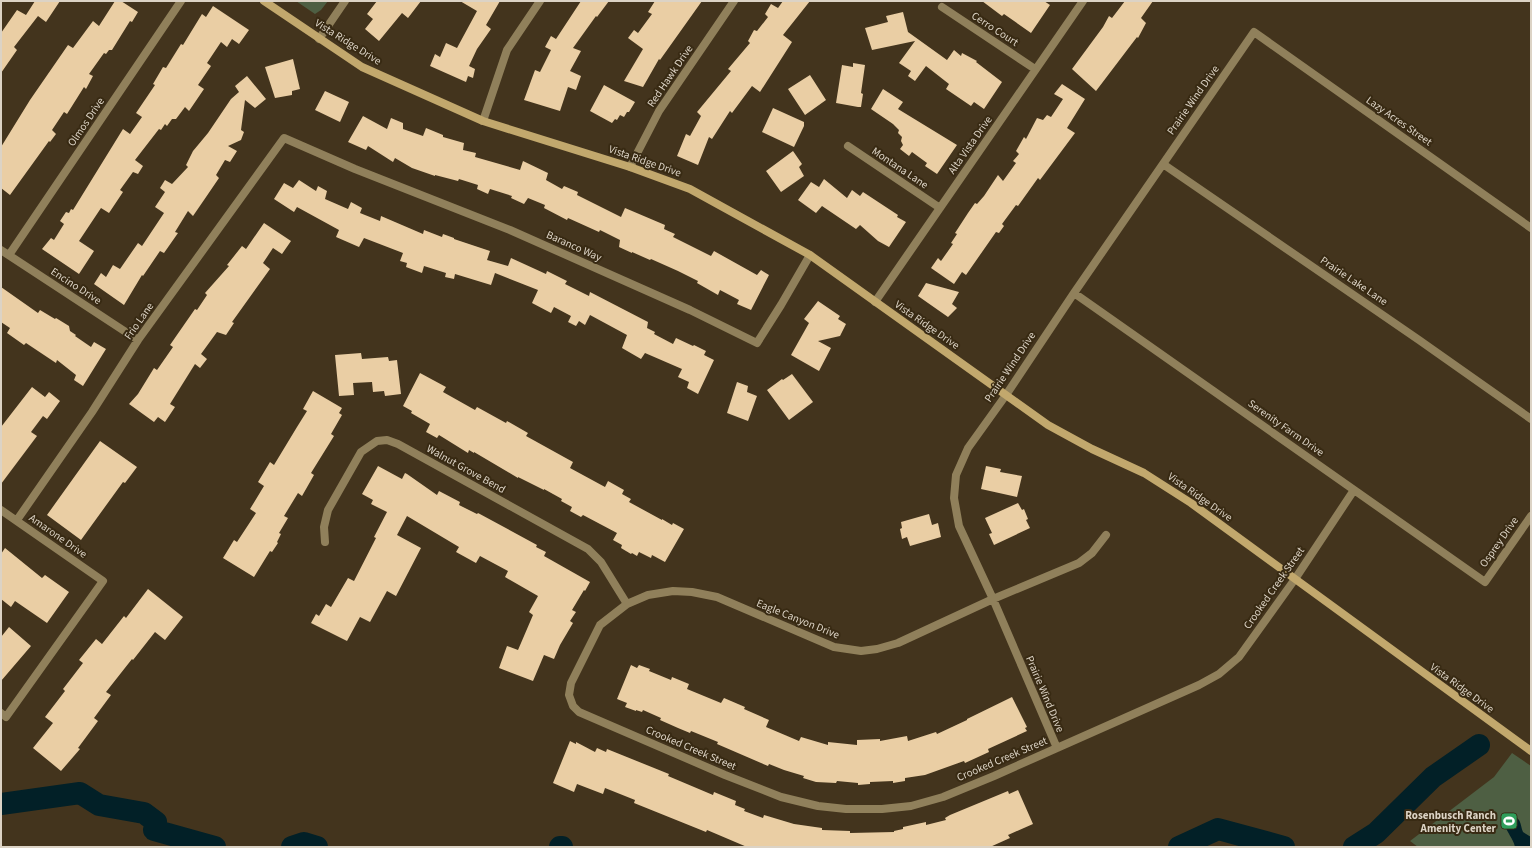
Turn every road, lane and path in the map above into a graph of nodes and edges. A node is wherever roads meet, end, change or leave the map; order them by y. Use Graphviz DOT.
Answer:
graph roads {
  1 [pos="181,1"];
  2 [pos="264,1"];
  3 [pos="345,1"];
  4 [pos="540,1"];
  5 [pos="734,1"];
  6 [pos="1083,1"];
  7 [pos="942,7"];
  8 [pos="1254,32"];
  9 [pos="319,39"];
  10 [pos="1035,69"];
  11 [pos="483,121"];
  12 [pos="284,138"];
  13 [pos="848,146"];
  14 [pos="1163,164"];
  15 [pos="630,167"];
  16 [pos="940,208"];
  17 [pos="1531,228"];
  18 [pos="1,250"];
  19 [pos="9,255"];
  20 [pos="810,255"];
  21 [pos="1074,293"];
  22 [pos="875,302"];
  23 [pos="138,340"];
  24 [pos="1006,395"];
  25 [pos="1531,419"];
  26 [pos="1354,490"];
  27 [pos="1,510"];
  28 [pos="1531,516"];
  29 [pos="16,520"];
  30 [pos="1106,535"];
  31 [pos="325,542"];
  32 [pos="1295,579"];
  33 [pos="1485,582"];
  34 [pos="993,599"];
  35 [pos="627,604"];
  36 [pos="573,706"];
  37 [pos="3,715"];
  38 [pos="1057,748"];
  39 [pos="1531,751"];
  1 -- 19 [label="street, Olmos Drive"];
  2 -- 9 [label="street, Vista Ridge Drive"];
  3 -- 9 [label="street"];
  4 -- 11 [label="street"];
  5 -- 15 [label="street, Red Hawk Drive"];
  6 -- 10 [label="street, Alta Vista Drive"];
  7 -- 10 [label="street, Cerro Court"];
  8 -- 14 [label="street, Prairie Wind Drive"];
  8 -- 17 [label="street, Lazy Acres Street"];
  9 -- 11 [label="street, Vista Ridge Drive"];
  10 -- 16 [label="street, Alta Vista Drive"];
  11 -- 15 [label="street, Vista Ridge Drive"];
  12 -- 20 [label="street, Baranco Way"];
  12 -- 23 [label="street, Frio Lane"];
  13 -- 16 [label="street, Montana Lane"];
  14 -- 21 [label="street, Prairie Wind Drive"];
  14 -- 25 [label="street, Prairie Lake Lane"];
  15 -- 20 [label="street, Vista Ridge Drive"];
  16 -- 22 [label="street, Alta Vista Drive"];
  18 -- 19 [label="street, Encino Drive"];
  19 -- 23 [label="street, Encino Drive"];
  20 -- 22 [label="street, Vista Ridge Drive"];
  21 -- 24 [label="street, Prairie Wind Drive"];
  21 -- 26 [label="street, Serenity Farm Drive"];
  22 -- 24 [label="street, Vista Ridge Drive"];
  23 -- 29 [label="street, Frio Lane"];
  24 -- 32 [label="street, Vista Ridge Drive"];
  24 -- 34 [label="street, Prairie Wind Drive"];
  26 -- 32 [label="street, Crooked Creek Street"];
  26 -- 33 [label="street, Serenity Farm Drive"];
  27 -- 29 [label="street, Amarone Drive"];
  28 -- 33 [label="street, Osprey Drive"];
  29 -- 37 [label="street, Amarone Drive"];
  30 -- 34 [label="street, Eagle Canyon Drive"];
  31 -- 35 [label="street, Walnut Grove Bend"];
  32 -- 38 [label="street, Crooked Creek Street"];
  32 -- 39 [label="street, Vista Ridge Drive"];
  34 -- 35 [label="street, Eagle Canyon Drive"];
  34 -- 38 [label="street, Prairie Wind Drive"];
  35 -- 36 [label="street, Eagle Canyon Drive"];
  36 -- 38 [label="street, Crooked Creek Street"];
}
